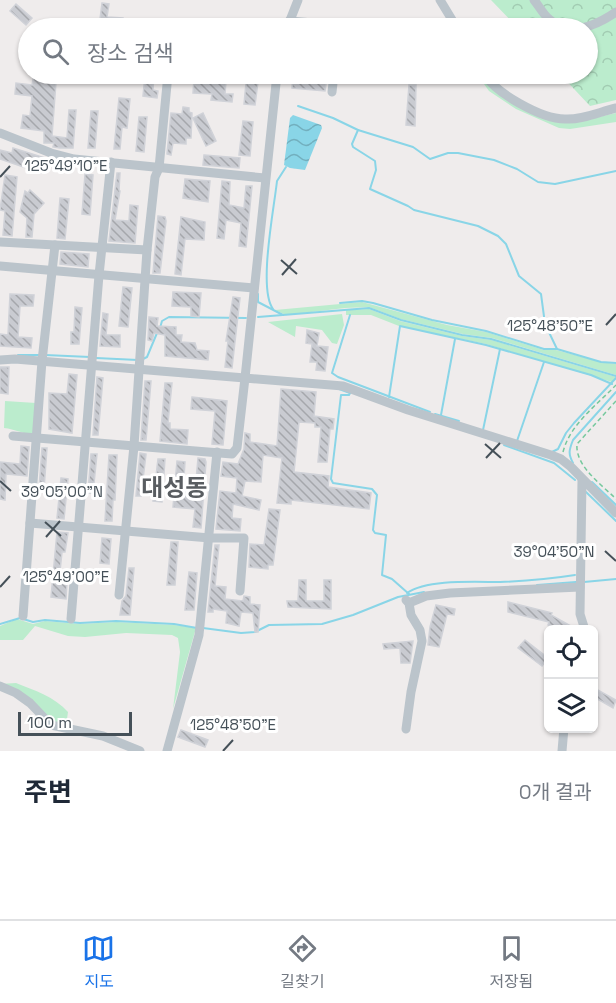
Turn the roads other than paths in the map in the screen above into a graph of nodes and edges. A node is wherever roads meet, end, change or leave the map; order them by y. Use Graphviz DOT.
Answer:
graph roads {
  1 [pos="298,0"];
  2 [pos="440,0"];
  3 [pos="534,0"];
  4 [pos="616,12"];
  5 [pos="291,18"];
  6 [pos="451,18"];
  7 [pos="549,18"];
  8 [pos="598,24"];
  9 [pos="167,84"];
  10 [pos="276,84"];
  11 [pos="333,84"];
  12 [pos="491,84"];
  13 [pos="332,92"];
  14 [pos="616,108"];
  15 [pos="0,133"];
  16 [pos="111,162"];
  17 [pos="159,168"];
  18 [pos="266,178"];
  19 [pos="0,242"];
  20 [pos="56,245"];
  21 [pos="103,249"];
  22 [pos="147,250"];
  23 [pos="0,266"];
  24 [pos="52,271"];
  25 [pos="99,275"];
  26 [pos="146,279"];
  27 [pos="254,288"];
  28 [pos="42,357"];
  29 [pos="0,360"];
  30 [pos="93,360"];
  31 [pos="140,364"];
  32 [pos="245,378"];
  33 [pos="13,436"];
  34 [pos="38,436"];
  35 [pos="86,442"];
  36 [pos="134,446"];
  37 [pos="217,452"];
  38 [pos="582,480"];
  39 [pos="616,513"];
  40 [pos="30,523"];
  41 [pos="78,527"];
  42 [pos="126,531"];
  43 [pos="210,538"];
  44 [pos="580,587"];
  45 [pos="240,591"];
  46 [pos="119,595"];
  47 [pos="23,616"];
  48 [pos="71,619"];
  49 [pos="583,625"];
  50 [pos="0,686"];
  51 [pos="406,729"];
  52 [pos="564,733"];
  53 [pos="140,751"];
  54 [pos="167,751"];
  55 [pos="562,751"];
  1 -- 5 [label="street"];
  2 -- 6 [label="street"];
  3 -- 7 [label="street"];
  4 -- 8 [label="street"];
  9 -- 17 [label="street"];
  10 -- 18 [label="street"];
  11 -- 13 [label="street"];
  12 -- 14 [label="street"];
  15 -- 16 [label="street"];
  16 -- 17 [label="street"];
  16 -- 21 [label="street"];
  17 -- 18 [label="street"];
  17 -- 22 [label="street"];
  18 -- 27 [label="street"];
  19 -- 20 [label="street"];
  20 -- 21 [label="street"];
  20 -- 24 [label="street"];
  21 -- 22 [label="street"];
  21 -- 25 [label="street"];
  22 -- 26 [label="street"];
  23 -- 24 [label="street"];
  24 -- 25 [label="street"];
  24 -- 28 [label="street"];
  25 -- 26 [label="street"];
  25 -- 30 [label="street"];
  26 -- 27 [label="street"];
  26 -- 31 [label="street"];
  27 -- 32 [label="street"];
  28 -- 29 [label="street"];
  28 -- 30 [label="street"];
  28 -- 34 [label="street"];
  30 -- 31 [label="street"];
  30 -- 35 [label="street"];
  31 -- 32 [label="street"];
  31 -- 36 [label="street"];
  32 -- 37 [label="street"];
  32 -- 38 [label="street"];
  33 -- 34 [label="street"];
  34 -- 35 [label="street"];
  34 -- 40 [label="street"];
  35 -- 36 [label="street"];
  35 -- 41 [label="street"];
  36 -- 37 [label="street"];
  36 -- 42 [label="street"];
  37 -- 43 [label="street"];
  38 -- 39 [label="street"];
  38 -- 44 [label="street"];
  40 -- 41 [label="street"];
  40 -- 47 [label="street"];
  41 -- 42 [label="street"];
  41 -- 48 [label="street"];
  42 -- 43 [label="street"];
  42 -- 46 [label="street"];
  43 -- 45 [label="street"];
  43 -- 54 [label="street"];
  44 -- 49 [label="street"];
  44 -- 51 [label="street"];
  50 -- 53 [label="street"];
  52 -- 55 [label="street"];
}
